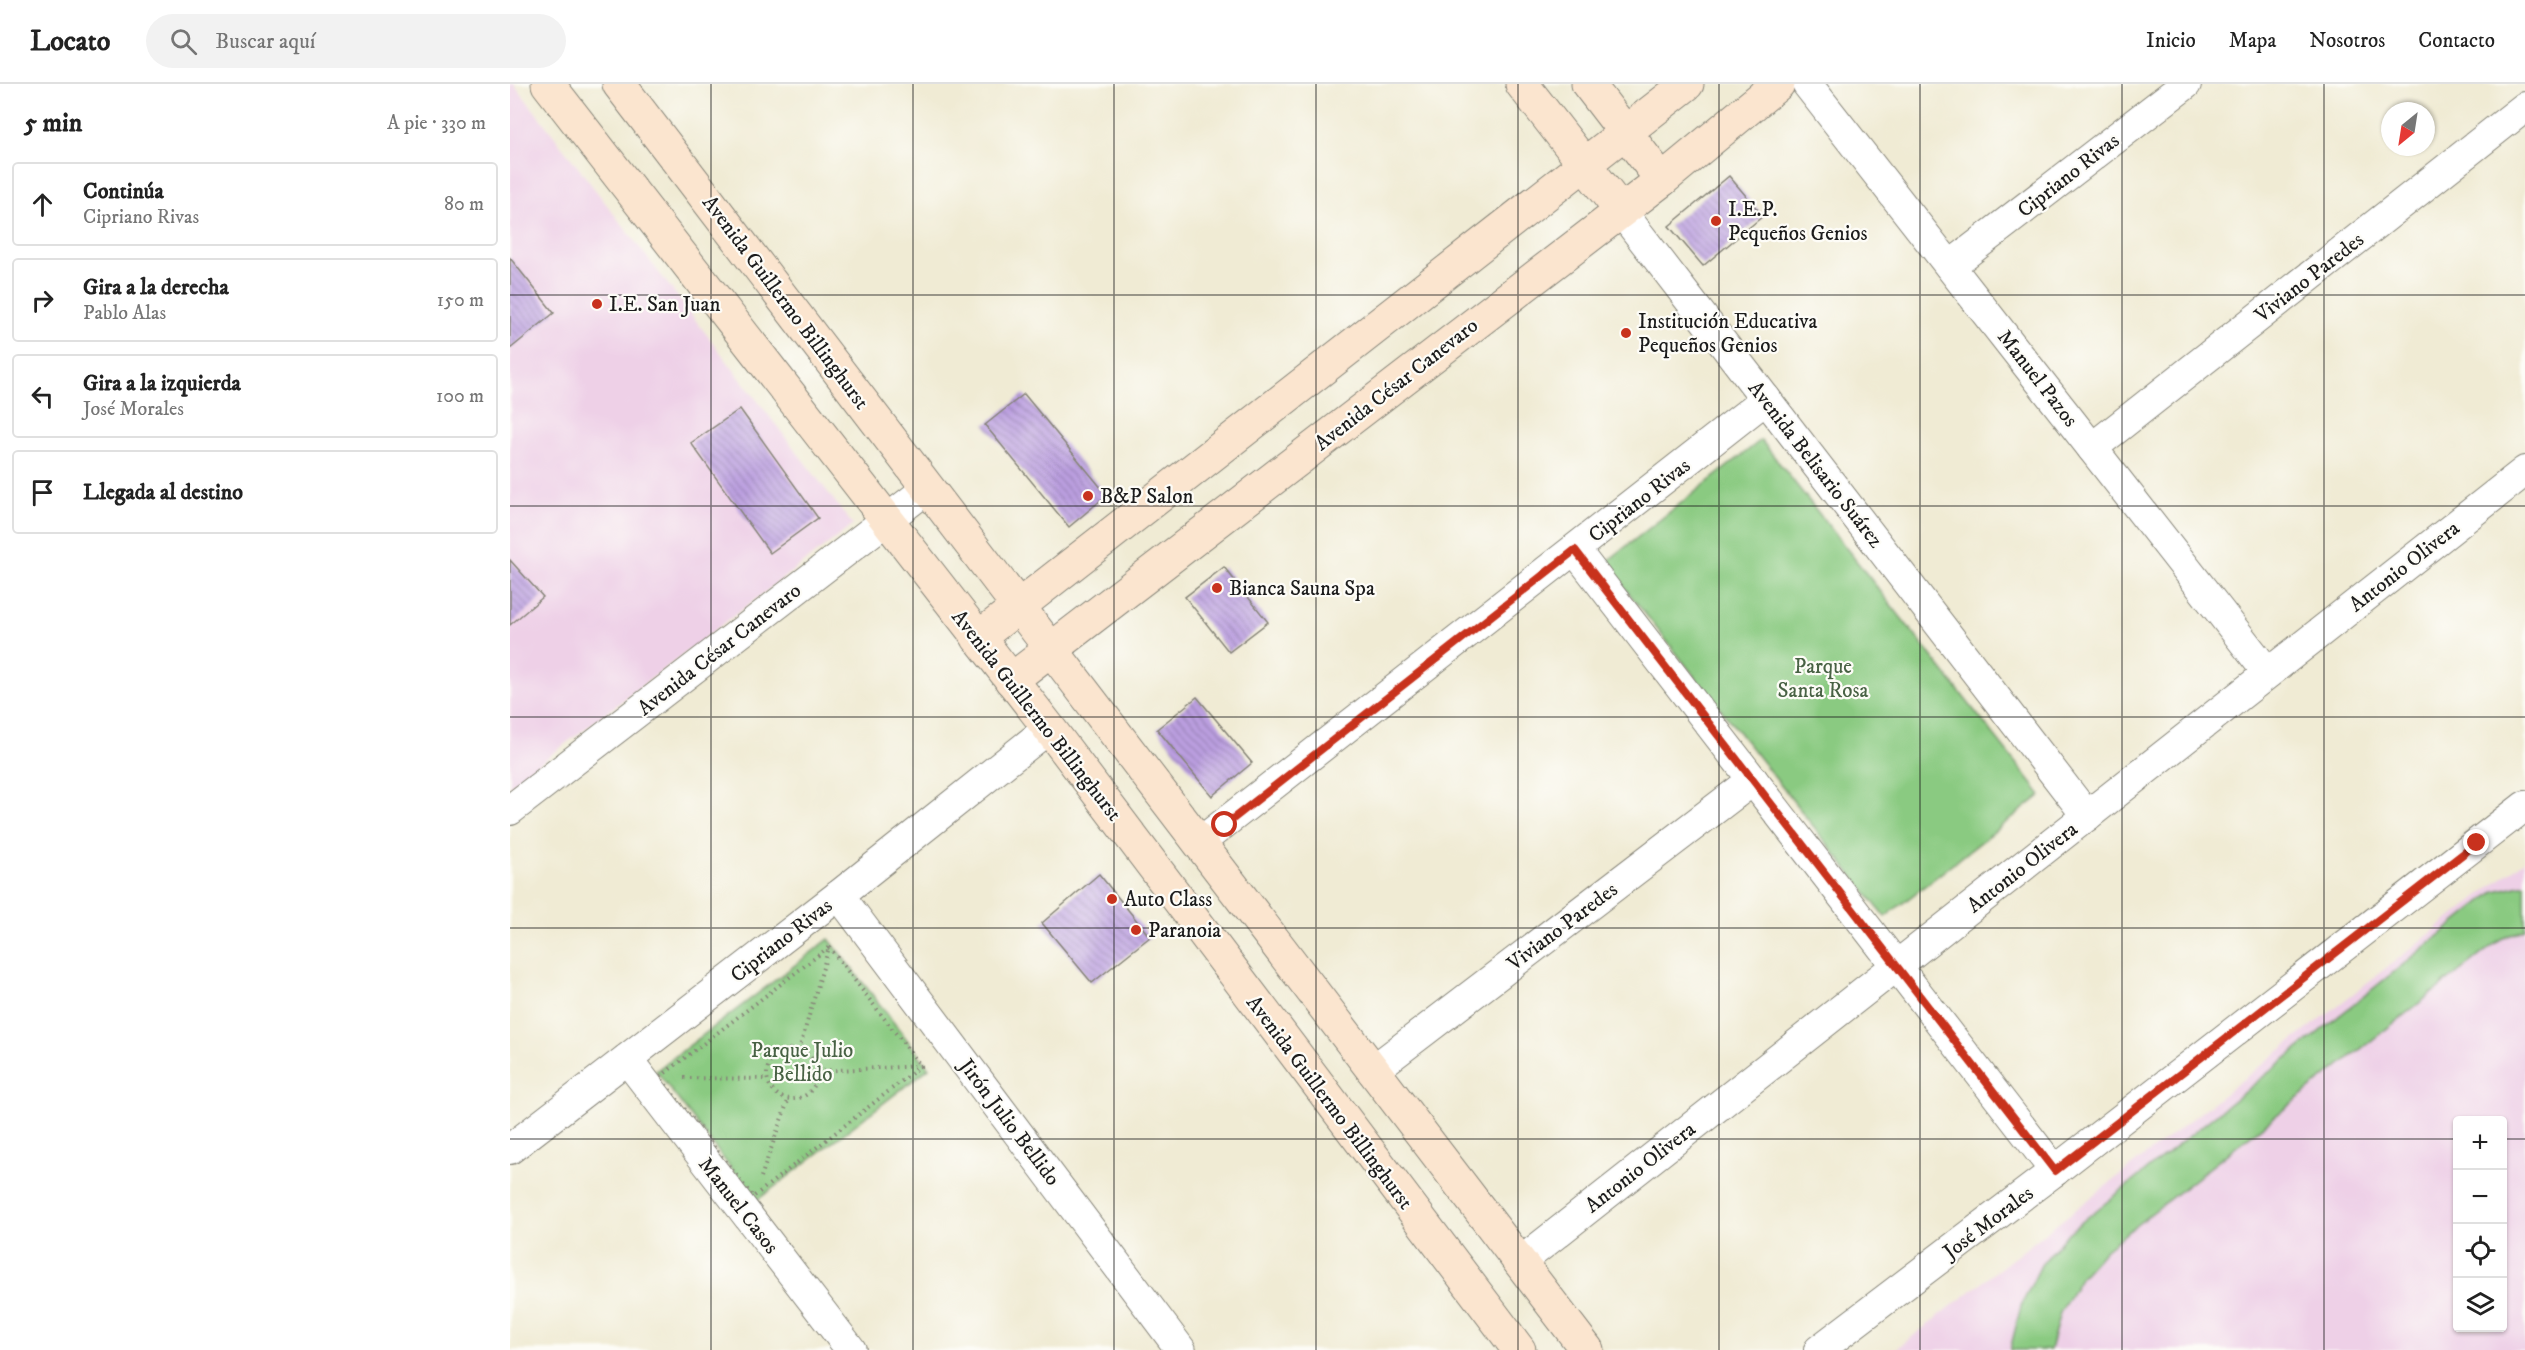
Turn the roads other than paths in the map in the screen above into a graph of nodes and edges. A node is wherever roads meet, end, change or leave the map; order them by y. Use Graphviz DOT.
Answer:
graph roads {
  1 [pos="548,84"];
  2 [pos="619,84"];
  3 [pos="1522,84"];
  4 [pos="1588,84"];
  5 [pos="1687,84"];
  6 [pos="1778,84"];
  7 [pos="1807,84"];
  8 [pos="2186,84"];
  9 [pos="2525,107"];
  10 [pos="1626,133"];
  11 [pos="1585,166"];
  12 [pos="1662,180"];
  13 [pos="1621,211"];
  14 [pos="1950,266"];
  15 [pos="1766,399"];
  16 [pos="2092,448"];
  17 [pos="2525,471"];
  18 [pos="928,488"];
  19 [pos="886,521"];
  20 [pos="1575,550"];
  21 [pos="1020,606"];
  22 [pos="978,638"];
  23 [pos="1052,649"];
  24 [pos="2268,673"];
  25 [pos="1011,680"];
  26 [pos="1049,728"];
  27 [pos="1753,780"];
  28 [pos="2525,806"];
  29 [pos="510,810"];
  30 [pos="2087,816"];
  31 [pos="1200,843"];
  32 [pos="839,895"];
  33 [pos="1896,966"];
  34 [pos="627,1059"];
  35 [pos="1372,1071"];
  36 [pos="510,1149"];
  37 [pos="2055,1171"];
  38 [pos="1519,1263"];
  39 [pos="851,1350"];
  40 [pos="1181,1350"];
  41 [pos="1519,1350"];
  42 [pos="1587,1350"];
  43 [pos="1819,1350"];
  1 -- 19 [label="main road, Avenida Guillermo Billinghurst"];
  2 -- 18 [label="main road, Avenida Guillermo Billinghurst"];
  3 -- 11 [label="main road, Avenida Belisario Suárez"];
  4 -- 10 [label="main road"];
  5 -- 10 [label="main road"];
  6 -- 12 [label="main road, Avenida César Canevaro"];
  7 -- 14 [label="street, Manuel Pazos"];
  8 -- 14 [label="street, Cipriano Rivas"];
  9 -- 16 [label="street, Viviano Paredes"];
  10 -- 11 [label="main road"];
  10 -- 12 [label="main road"];
  11 -- 13 [label="main road, Avenida Belisario Suárez"];
  11 -- 21 [label="main road"];
  12 -- 13 [label="main road, Avenida César Canevaro"];
  13 -- 15 [label="street, Avenida Belisario Suárez"];
  13 -- 23 [label="main road, Avenida César Canevaro"];
  14 -- 16 [label="street, Manuel Pazos"];
  15 -- 20 [label="street, Cipriano Rivas"];
  15 -- 30 [label="street, Avenida Belisario Suárez"];
  16 -- 24 [label="street, Manuel Pazos"];
  17 -- 24 [label="street, Antonio Olivera"];
  18 -- 19 [label="street, Avenida César Canevaro"];
  18 -- 21 [label="main road, Avenida Guillermo Billinghurst"];
  19 -- 22 [label="main road, Avenida Guillermo Billinghurst"];
  19 -- 29 [label="street, Avenida César Canevaro"];
  20 -- 27 [label="street"];
  20 -- 31 [label="street, Cipriano Rivas"];
  21 -- 22 [label="main road"];
  21 -- 23 [label="main road, Avenida Guillermo Billinghurst"];
  22 -- 25 [label="main road, Avenida Guillermo Billinghurst"];
  23 -- 25 [label="main road, Avenida César Canevaro"];
  23 -- 31 [label="main road, Avenida Guillermo Billinghurst"];
  24 -- 30 [label="street, Antonio Olivera"];
  25 -- 26 [label="main road, Avenida Guillermo Billinghurst"];
  26 -- 32 [label="street, Cipriano Rivas"];
  26 -- 41 [label="main road, Avenida Guillermo Billinghurst"];
  27 -- 33 [label="street"];
  27 -- 35 [label="street, Viviano Paredes"];
  28 -- 37 [label="street, José Morales"];
  30 -- 33 [label="street, Antonio Olivera"];
  31 -- 35 [label="main road, Avenida Guillermo Billinghurst"];
  32 -- 34 [label="street, Cipriano Rivas"];
  32 -- 40 [label="street, Jirón Julio Bellido"];
  33 -- 37 [label="street"];
  33 -- 38 [label="street, Antonio Olivera"];
  34 -- 36 [label="street, Cipriano Rivas"];
  34 -- 39 [label="street, Manuel Casos"];
  35 -- 38 [label="main road, Avenida Guillermo Billinghurst"];
  37 -- 43 [label="street, José Morales"];
  38 -- 42 [label="main road, Avenida Guillermo Billinghurst"];
}
